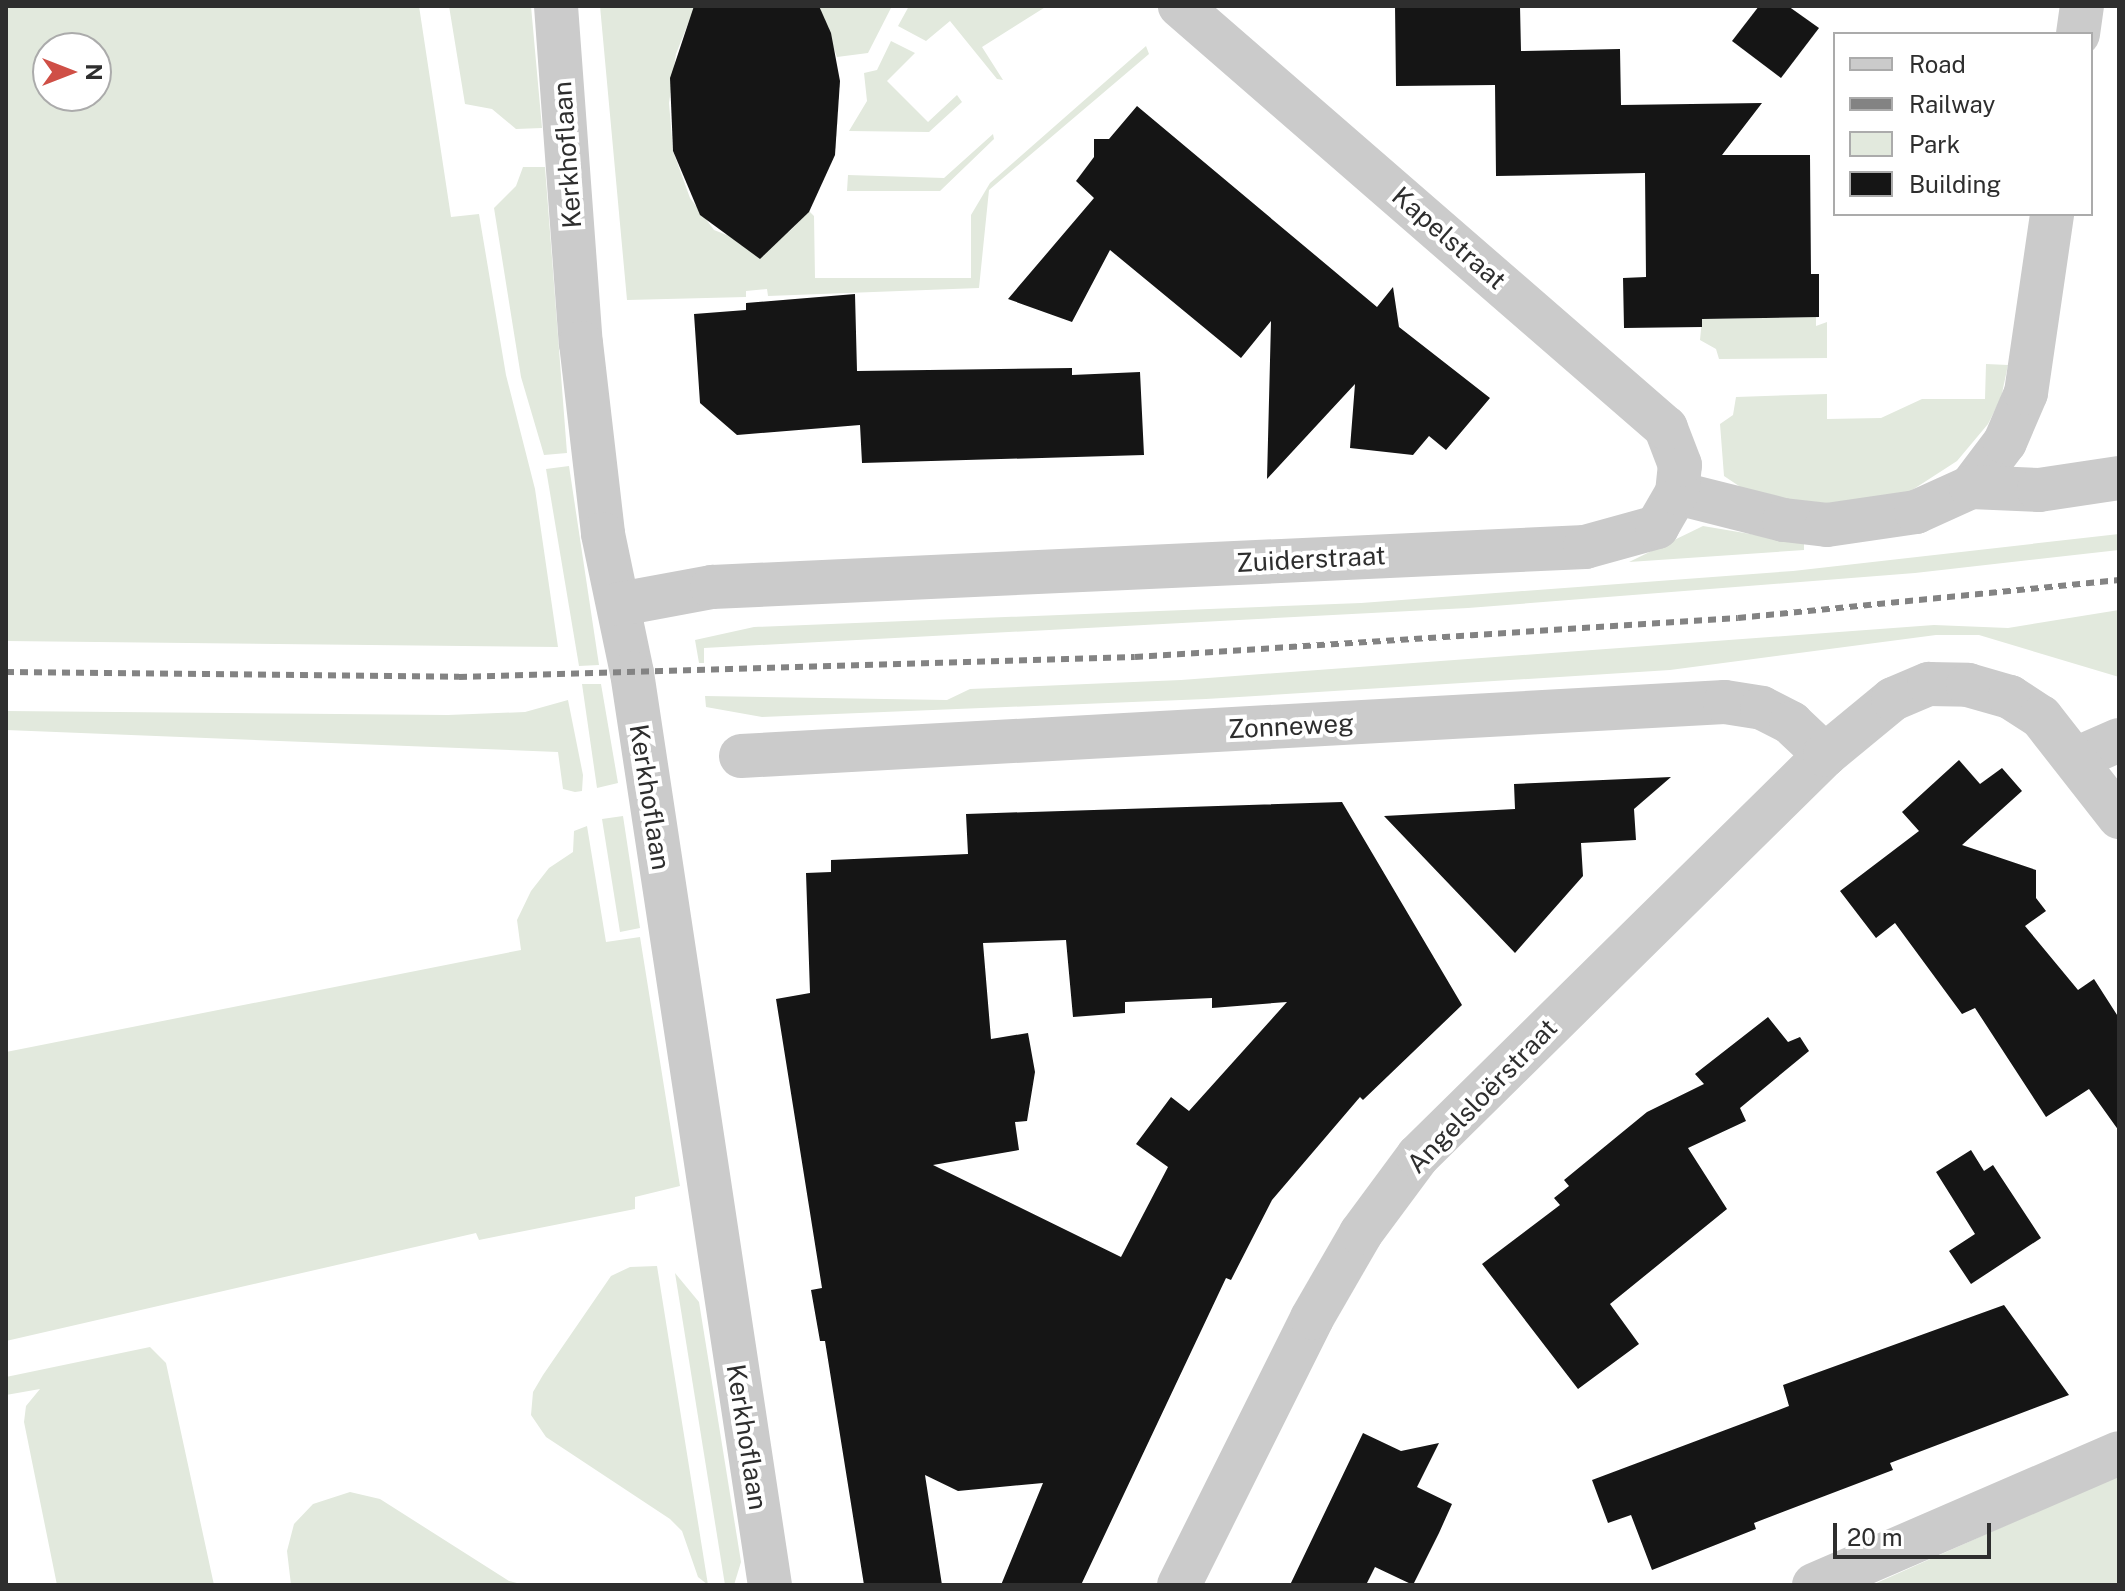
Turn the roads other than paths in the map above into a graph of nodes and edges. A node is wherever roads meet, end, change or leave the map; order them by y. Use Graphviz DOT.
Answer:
graph roads {
  1 [pos="556,6"];
  2 [pos="1180,6"];
  3 [pos="2082,6"];
  4 [pos="2078,32"];
  5 [pos="2052,216"];
  6 [pos="2119,478"];
  7 [pos="1971,487"];
  8 [pos="1677,493"];
  9 [pos="620,604"];
  10 [pos="2119,740"];
  11 [pos="1825,755"];
  12 [pos="741,756"];
  13 [pos="2078,758"];
  14 [pos="2119,817"];
  15 [pos="2119,1453"];
  16 [pos="770,1585"];
  17 [pos="1179,1585"];
  18 [pos="1814,1585"];
  1 -- 9 [label="street, Kerkhoflaan"];
  2 -- 8 [label="street, Kapelstraat"];
  3 -- 4 [label="street"];
  5 -- 7 [label="street"];
  6 -- 7 [label="street"];
  7 -- 8 [label="street"];
  8 -- 9 [label="street, Zuiderstraat"];
  9 -- 16 [label="street, Kerkhoflaan"];
  10 -- 13 [label="street"];
  11 -- 12 [label="street, Zonneweg"];
  11 -- 13 [label="street, Angelsloërstraat"];
  11 -- 17 [label="street, Angelsloërstraat"];
  13 -- 14 [label="street, Angelsloërstraat"];
  15 -- 18 [label="street"];
}
